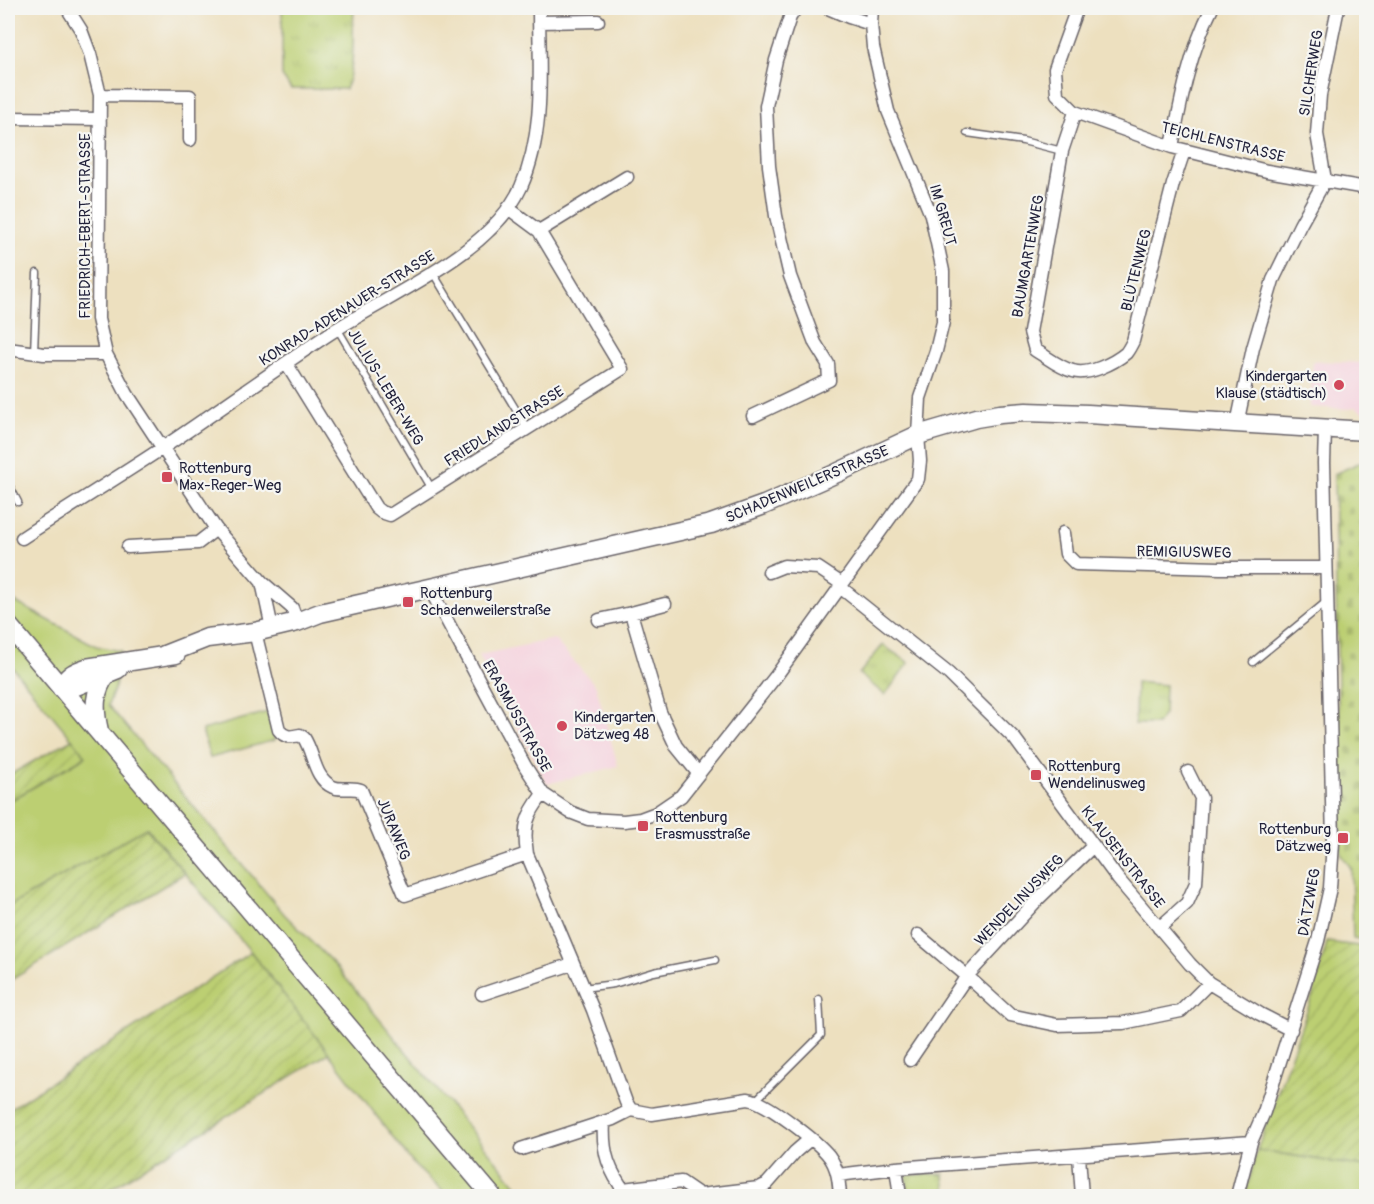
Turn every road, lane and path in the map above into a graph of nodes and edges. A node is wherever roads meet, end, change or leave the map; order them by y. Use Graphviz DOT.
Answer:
graph roads {
  1 [pos="67,8"];
  2 [pos="539,8"];
  3 [pos="796,8"];
  4 [pos="828,8"];
  5 [pos="872,8"];
  6 [pos="1077,8"];
  7 [pos="1212,8"];
  8 [pos="1338,8"];
  9 [pos="598,21"];
  10 [pos="539,22"];
  11 [pos="871,24"];
  12 [pos="100,95"];
  13 [pos="1075,112"];
  14 [pos="8,118"];
  15 [pos="100,119"];
  16 [pos="967,134"];
  17 [pos="190,140"];
  18 [pos="1178,149"];
  19 [pos="1062,150"];
  20 [pos="627,177"];
  21 [pos="1325,180"];
  22 [pos="1366,188"];
  23 [pos="8,198"];
  24 [pos="508,208"];
  25 [pos="539,231"];
  26 [pos="432,272"];
  27 [pos="36,273"];
  28 [pos="337,328"];
  29 [pos="8,349"];
  30 [pos="34,352"];
  31 [pos="106,354"];
  32 [pos="286,363"];
  33 [pos="1086,371"];
  34 [pos="753,416"];
  35 [pos="1238,424"];
  36 [pos="528,429"];
  37 [pos="1325,430"];
  38 [pos="1366,432"];
  39 [pos="918,435"];
  40 [pos="163,448"];
  41 [pos="8,483"];
  42 [pos="432,489"];
  43 [pos="18,502"];
  44 [pos="216,529"];
  45 [pos="1063,533"];
  46 [pos="22,538"];
  47 [pos="128,547"];
  48 [pos="1326,567"];
  49 [pos="769,572"];
  50 [pos="262,582"];
  51 [pos="841,585"];
  52 [pos="430,589"];
  53 [pos="1327,601"];
  54 [pos="666,604"];
  55 [pos="631,613"];
  56 [pos="599,620"];
  57 [pos="297,622"];
  58 [pos="8,625"];
  59 [pos="264,630"];
  60 [pos="36,658"];
  61 [pos="1253,662"];
  62 [pos="100,670"];
  63 [pos="63,690"];
  64 [pos="99,733"];
  65 [pos="1188,772"];
  66 [pos="698,773"];
  67 [pos="543,794"];
  68 [pos="1094,846"];
  69 [pos="527,854"];
  70 [pos="1159,928"];
  71 [pos="918,935"];
  72 [pos="715,960"];
  73 [pos="572,964"];
  74 [pos="967,976"];
  75 [pos="1209,983"];
  76 [pos="583,988"];
  77 [pos="482,994"];
  78 [pos="819,999"];
  79 [pos="1291,1030"];
  80 [pos="910,1060"];
  81 [pos="756,1100"];
  82 [pos="631,1110"];
  83 [pos="604,1122"];
  84 [pos="810,1139"];
  85 [pos="1251,1142"];
  86 [pos="522,1149"];
  87 [pos="1079,1156"];
  88 [pos="896,1168"];
  89 [pos="838,1175"];
  90 [pos="626,1193"];
  91 [pos="492,1197"];
  92 [pos="840,1197"];
  93 [pos="900,1197"];
  94 [pos="1082,1197"];
  95 [pos="1237,1197"];
  1 -- 12 [label="street, FRIEDRICH-EBERT-STRASSE"];
  2 -- 10 [label="street, KONRAD-ADENAUER-STRASSE"];
  3 -- 34 [label="street"];
  4 -- 11 [label="street"];
  5 -- 11 [label="street, IM GREUT"];
  6 -- 13 [label="street"];
  7 -- 18 [label="street, BLÜTENWEG"];
  8 -- 21 [label="street, SILCHERWEG"];
  9 -- 10 [label="street"];
  10 -- 24 [label="street, KONRAD-ADENAUER-STRASSE"];
  11 -- 39 [label="street, IM GREUT"];
  12 -- 15 [label="street, FRIEDRICH-EBERT-STRASSE"];
  12 -- 17 [label="street"];
  13 -- 18 [label="street, TEICHLENSTRASSE"];
  13 -- 19 [label="street, BAUMGARTENWEG"];
  14 -- 15 [label="street"];
  14 -- 23 [label="lane"];
  15 -- 31 [label="street, FRIEDRICH-EBERT-STRASSE"];
  16 -- 19 [label="lane"];
  18 -- 21 [label="street, TEICHLENSTRASSE"];
  18 -- 33 [label="street, BLÜTENWEG"];
  19 -- 33 [label="street, BAUMGARTENWEG"];
  20 -- 25 [label="street"];
  21 -- 22 [label="street, TEICHLENSTRASSE"];
  21 -- 35 [label="street"];
  24 -- 25 [label="street, FRIEDLANDSTRASSE"];
  24 -- 26 [label="street, KONRAD-ADENAUER-STRASSE"];
  25 -- 36 [label="street, FRIEDLANDSTRASSE"];
  26 -- 28 [label="street, KONRAD-ADENAUER-STRASSE"];
  26 -- 36 [label="lane"];
  27 -- 30 [label="lane"];
  28 -- 32 [label="street, KONRAD-ADENAUER-STRASSE"];
  28 -- 42 [label="lane, JULIUS-LEBER-WEG"];
  29 -- 30 [label="street"];
  30 -- 31 [label="street"];
  31 -- 40 [label="street, FRIEDRICH-EBERT-STRASSE"];
  32 -- 40 [label="street, KONRAD-ADENAUER-STRASSE"];
  32 -- 42 [label="street, FRIEDLANDSTRASSE"];
  35 -- 37 [label="street, SCHADENWEILERSTRASSE"];
  35 -- 39 [label="street, SCHADENWEILERSTRASSE"];
  36 -- 42 [label="street, FRIEDLANDSTRASSE"];
  37 -- 38 [label="street, SCHADENWEILERSTRASSE"];
  37 -- 48 [label="street, DÄTZWEG"];
  39 -- 51 [label="street, ERASMUSSTRASSE"];
  39 -- 52 [label="street, SCHADENWEILERSTRASSE"];
  40 -- 44 [label="street, FRIEDRICH-EBERT-STRASSE"];
  40 -- 46 [label="street, KONRAD-ADENAUER-STRASSE"];
  41 -- 43 [label="lane"];
  44 -- 47 [label="street"];
  44 -- 50 [label="street, FRIEDRICH-EBERT-STRASSE"];
  45 -- 48 [label="street, REMIGIUSWEG"];
  48 -- 53 [label="street, DÄTZWEG"];
  49 -- 51 [label="street"];
  50 -- 57 [label="street, FRIEDRICH-EBERT-STRASSE"];
  50 -- 59 [label="street, FRIEDRICH-EBERT-STRASSE"];
  51 -- 66 [label="street, ERASMUSSTRASSE"];
  51 -- 68 [label="street, KLAUSENSTRASSE"];
  52 -- 57 [label="street, SCHADENWEILERSTRASSE"];
  52 -- 67 [label="street, ERASMUSSTRASSE"];
  53 -- 61 [label="lane"];
  53 -- 79 [label="street, DÄTZWEG"];
  54 -- 55 [label="street"];
  55 -- 56 [label="street"];
  55 -- 66 [label="street"];
  57 -- 59 [label="street, SCHADENWEILERSTRASSE"];
  58 -- 60 [label="street"];
  59 -- 62 [label="street, SCHADENWEILERSTRASSE"];
  59 -- 69 [label="street, JURAWEG"];
  60 -- 62 [label="street, SCHADENWEILERSTRASSE"];
  60 -- 63 [label="street"];
  62 -- 63 [label="street, SCHADENWEILERSTRASSE"];
  62 -- 64 [label="street"];
  63 -- 64 [label="street"];
  64 -- 91 [label="street"];
  65 -- 70 [label="street"];
  66 -- 67 [label="street, ERASMUSSTRASSE"];
  67 -- 69 [label="street"];
  68 -- 70 [label="street, KLAUSENSTRASSE"];
  68 -- 74 [label="street, WENDELINUSWEG"];
  69 -- 73 [label="street"];
  70 -- 75 [label="street, KLAUSENSTRASSE"];
  71 -- 74 [label="street"];
  72 -- 76 [label="lane"];
  73 -- 76 [label="street"];
  73 -- 77 [label="street"];
  74 -- 75 [label="street"];
  74 -- 80 [label="street, WENDELINUSWEG"];
  75 -- 79 [label="street, KLAUSENSTRASSE"];
  76 -- 82 [label="street"];
  78 -- 81 [label="lane"];
  79 -- 85 [label="street, DÄTZWEG"];
  81 -- 82 [label="street"];
  81 -- 84 [label="street"];
  82 -- 83 [label="street"];
  83 -- 86 [label="street"];
  83 -- 90 [label="street"];
  84 -- 89 [label="street"];
  84 -- 90 [label="street"];
  85 -- 87 [label="street"];
  85 -- 95 [label="street, DÄTZWEG"];
  87 -- 88 [label="street"];
  87 -- 94 [label="street"];
  88 -- 89 [label="street"];
  88 -- 93 [label="street"];
  89 -- 92 [label="street"];
}
